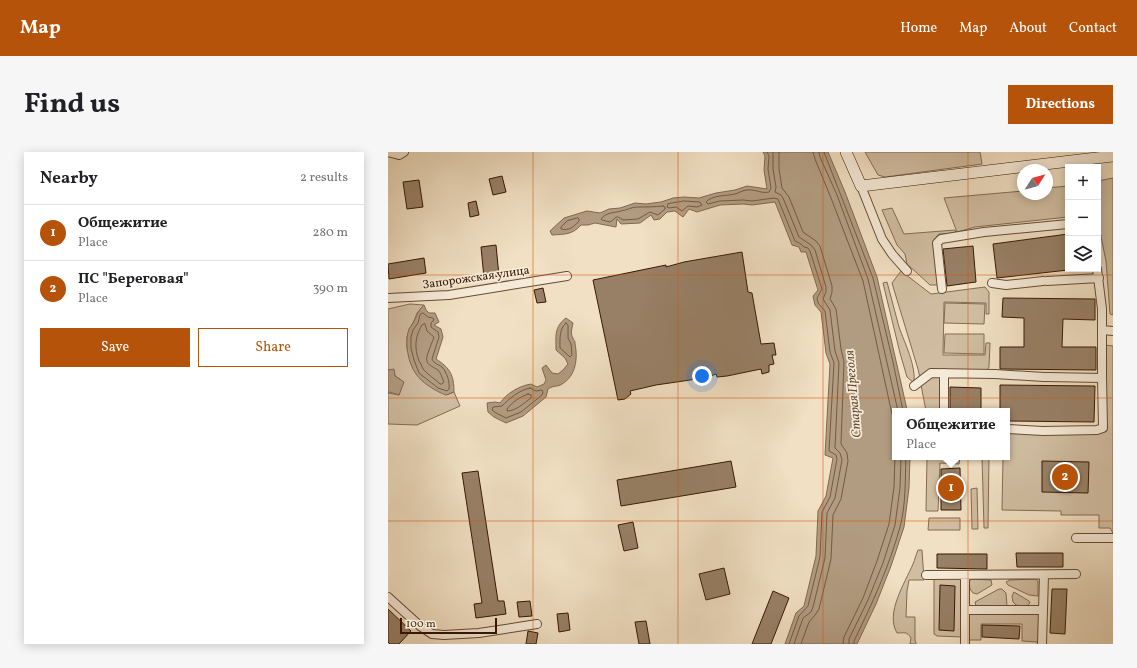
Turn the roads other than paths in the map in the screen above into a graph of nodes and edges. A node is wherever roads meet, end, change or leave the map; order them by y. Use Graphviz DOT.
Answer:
graph roads {
  1 [pos="388,152"];
  2 [pos="404,152"];
  3 [pos="846,152"];
  4 [pos="1113,156"];
  5 [pos="862,186"];
  6 [pos="1065,224"];
  7 [pos="907,271"];
  8 [pos="1098,272"];
  9 [pos="567,276"];
  10 [pos="1099,278"];
  11 [pos="992,283"];
  12 [pos="942,289"];
  13 [pos="388,298"];
  14 [pos="1102,330"];
  15 [pos="1113,331"];
  16 [pos="944,373"];
  17 [pos="1102,378"];
  18 [pos="914,386"];
  19 [pos="944,408"];
  20 [pos="1010,429"];
  21 [pos="1076,538"];
  22 [pos="1113,538"];
  23 [pos="1044,574"];
  24 [pos="1076,574"];
  25 [pos="926,575"];
  26 [pos="965,575"];
  27 [pos="388,597"];
  28 [pos="965,610"];
  29 [pos="1043,610"];
  30 [pos="537,624"];
  31 [pos="965,644"];
  32 [pos="1042,644"];
  1 -- 2 [label="street"];
  3 -- 5 [label="main road"];
  4 -- 5 [label="main road"];
  5 -- 7 [label="street"];
  6 -- 12 [label="street"];
  8 -- 10 [label="street"];
  9 -- 13 [label="street, Запорожская улица"];
  10 -- 11 [label="street"];
  10 -- 14 [label="street"];
  14 -- 15 [label="street"];
  14 -- 17 [label="street"];
  16 -- 17 [label="street"];
  16 -- 18 [label="street"];
  16 -- 19 [label="street"];
  17 -- 20 [label="street"];
  21 -- 22 [label="street"];
  23 -- 24 [label="street"];
  23 -- 26 [label="street"];
  23 -- 29 [label="street"];
  25 -- 26 [label="street"];
  26 -- 28 [label="street"];
  27 -- 30 [label="street"];
  28 -- 29 [label="street"];
  28 -- 31 [label="street"];
  29 -- 32 [label="street"];
}
